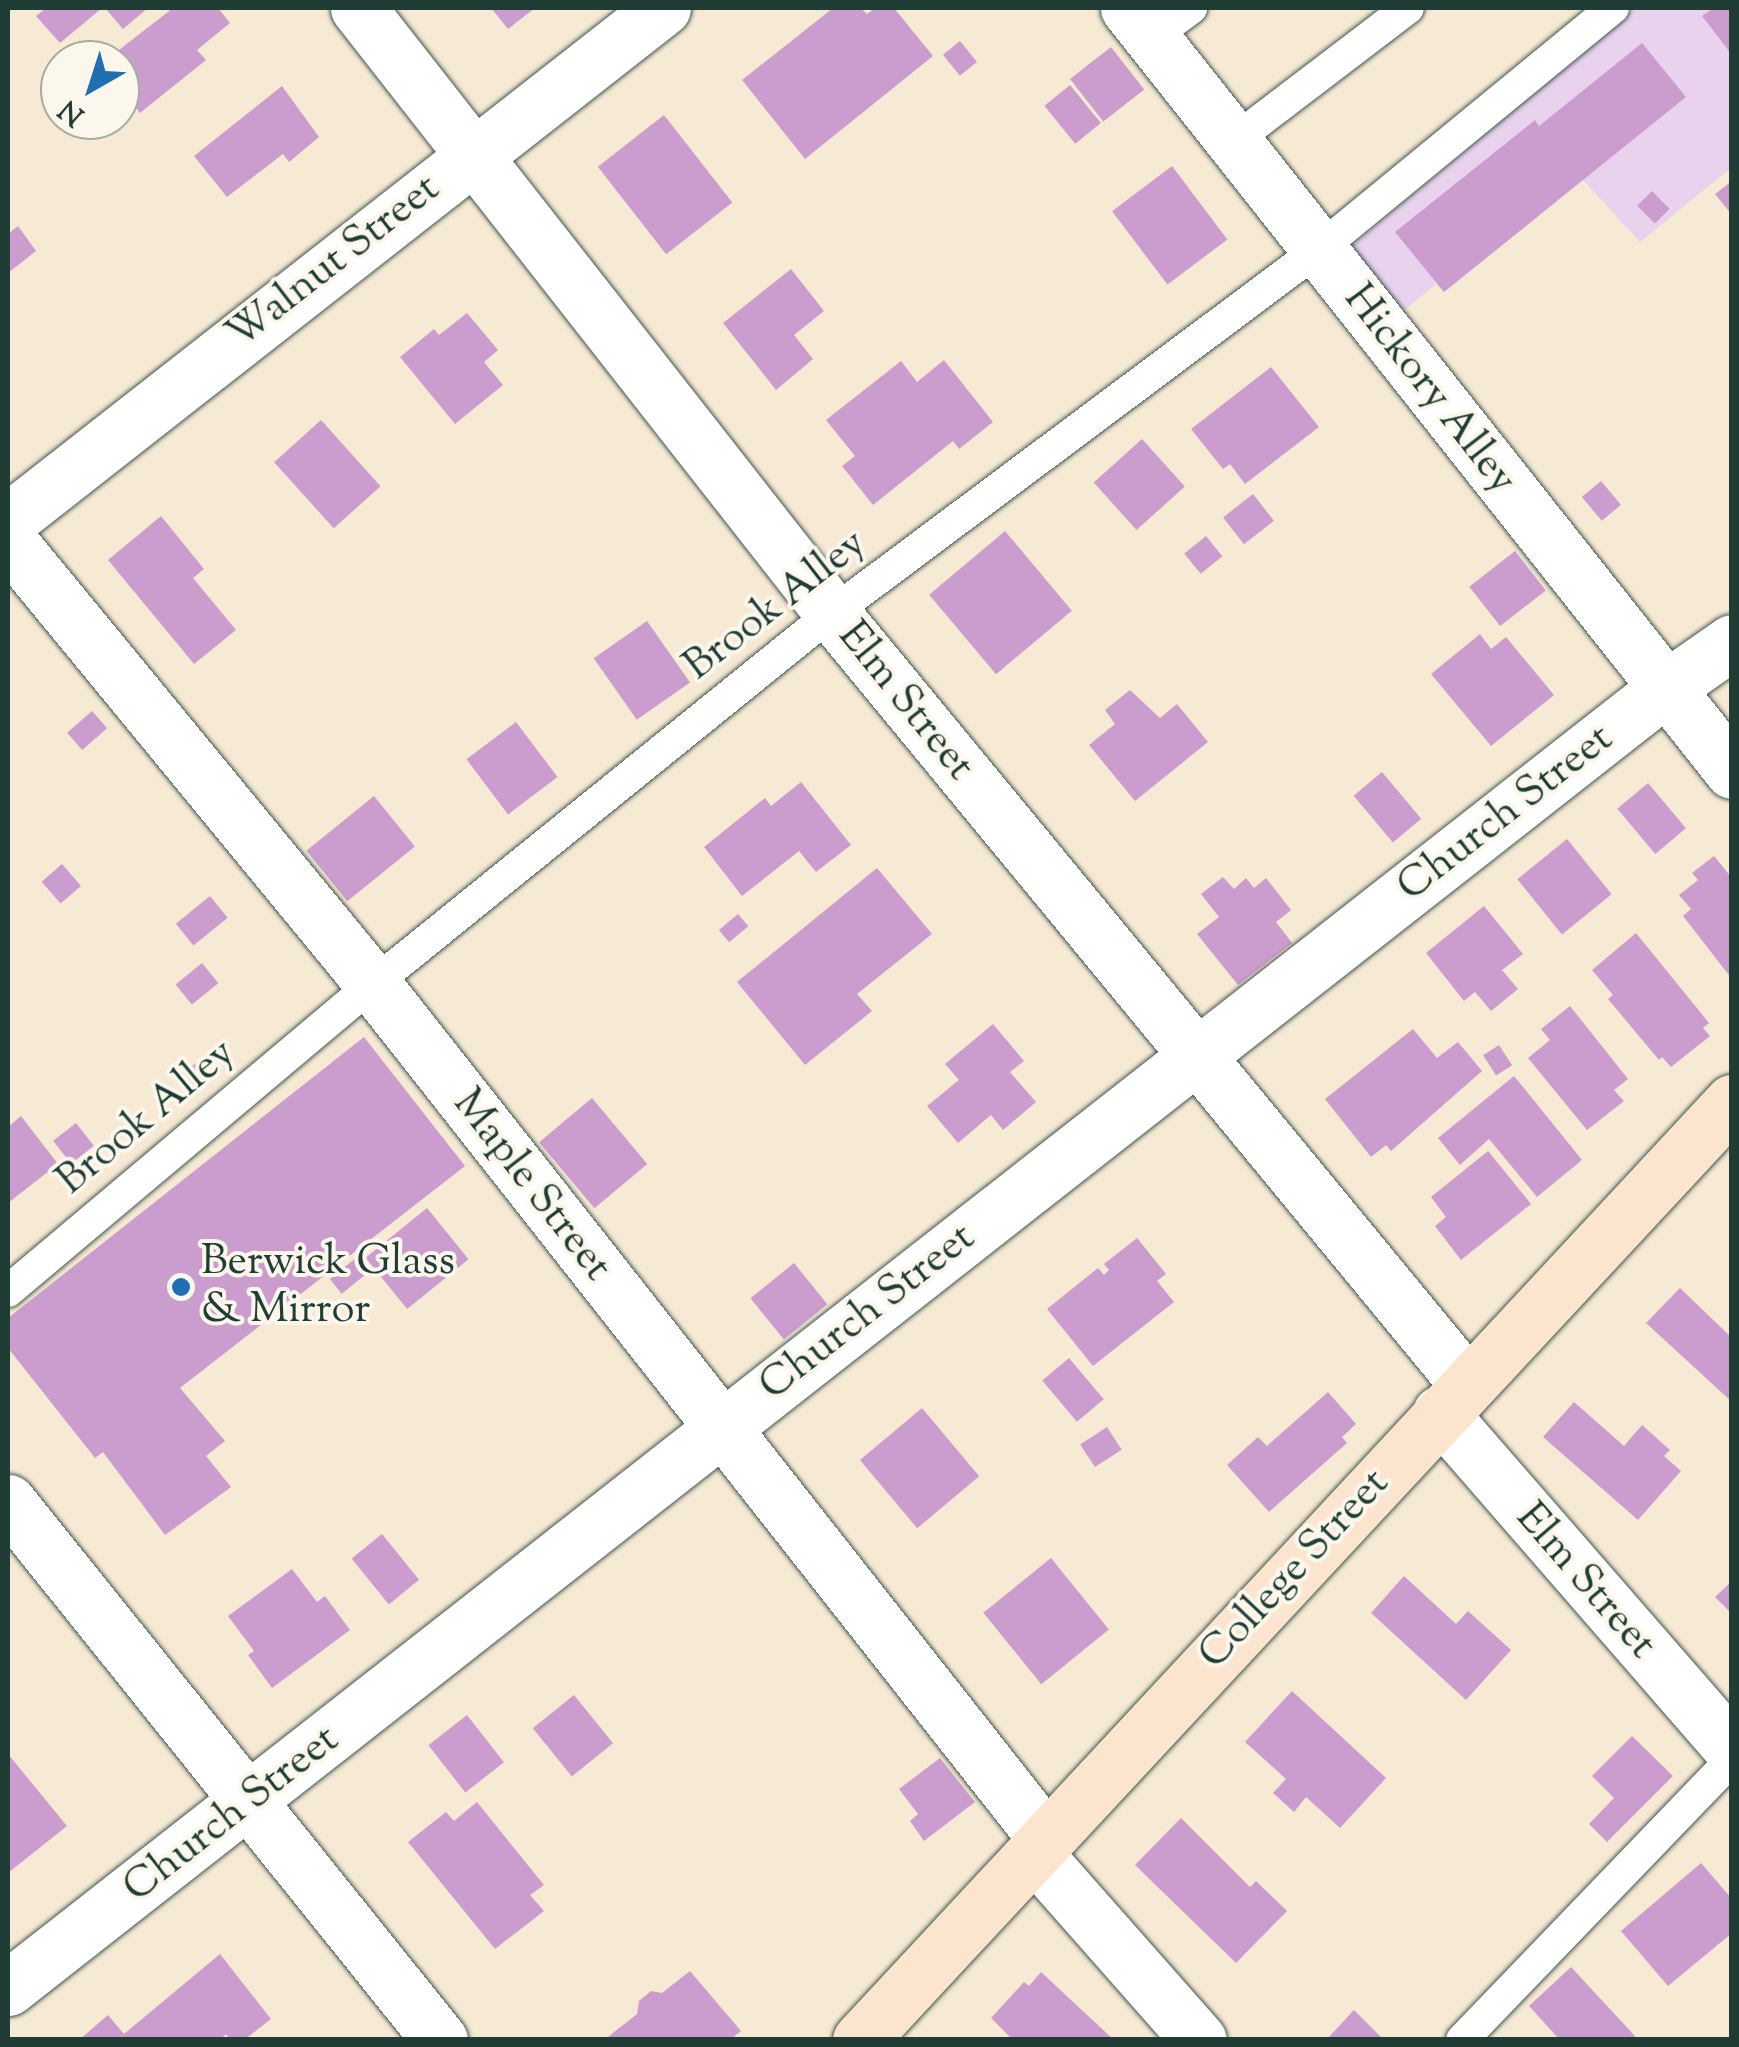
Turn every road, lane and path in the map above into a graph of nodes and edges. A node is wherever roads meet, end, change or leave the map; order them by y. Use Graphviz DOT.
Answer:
graph roads {
  1 [pos="358,8"];
  2 [pos="663,8"];
  3 [pos="1408,8"];
  4 [pos="1613,8"];
  5 [pos="1157,18"];
  6 [pos="1232,142"];
  7 [pos="474,152"];
  8 [pos="1318,250"];
  9 [pos="8,520"];
  10 [pos="8,540"];
  11 [pos="832,613"];
  12 [pos="1732,642"];
  13 [pos="1666,688"];
  14 [pos="1732,771"];
  15 [pos="373,984"];
  16 [pos="1196,1056"];
  17 [pos="1732,1102"];
  18 [pos="8,1291"];
  19 [pos="1453,1399"];
  20 [pos="720,1429"];
  21 [pos="8,1502"];
  22 [pos="1732,1750"];
  23 [pos="1732,1759"];
  24 [pos="250,1801"];
  25 [pos="1040,1846"];
  26 [pos="8,1988"];
  27 [pos="440,2040"];
  28 [pos="860,2040"];
  29 [pos="1200,2040"];
  30 [pos="1462,2040"];
  1 -- 7 [label="street, Elm Street"];
  2 -- 7 [label="street, Walnut Street"];
  3 -- 6 [label="lane"];
  4 -- 8 [label="lane, Brook Alley"];
  5 -- 6 [label="street, Hickory Alley"];
  6 -- 8 [label="street, Hickory Alley"];
  7 -- 9 [label="street, Walnut Street"];
  7 -- 11 [label="street, Elm Street"];
  8 -- 11 [label="lane, Brook Alley"];
  8 -- 13 [label="street, Hickory Alley"];
  10 -- 15 [label="street, Maple Street"];
  11 -- 15 [label="lane, Brook Alley"];
  11 -- 16 [label="street, Elm Street"];
  12 -- 13 [label="street, Church Street"];
  13 -- 14 [label="street, Hickory Alley"];
  13 -- 16 [label="street, Church Street"];
  15 -- 18 [label="lane, Brook Alley"];
  15 -- 20 [label="street, Maple Street"];
  16 -- 19 [label="street, Elm Street"];
  16 -- 20 [label="street, Church Street"];
  17 -- 19 [label="main road, College Street"];
  19 -- 22 [label="street, Elm Street"];
  19 -- 25 [label="main road, College Street"];
  20 -- 24 [label="street, Church Street"];
  20 -- 25 [label="street, Maple Street"];
  21 -- 24 [label="street"];
  23 -- 30 [label="lane"];
  24 -- 26 [label="street, Church Street"];
  24 -- 27 [label="street"];
  25 -- 28 [label="main road, College Street"];
  25 -- 29 [label="street, Maple Street"];
}
